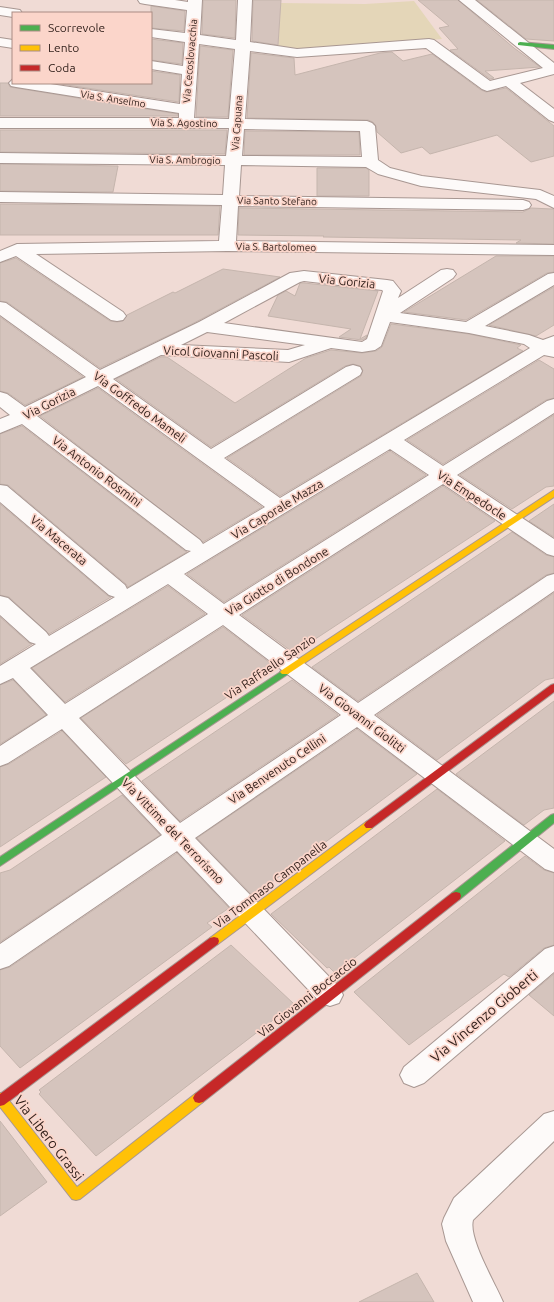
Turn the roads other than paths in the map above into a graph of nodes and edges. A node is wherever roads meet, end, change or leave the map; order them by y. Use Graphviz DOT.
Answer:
graph roads {
  1 [pos="145,0"];
  2 [pos="245,0"];
  3 [pos="466,0"];
  4 [pos="488,0"];
  5 [pos="195,4"];
  6 [pos="0,11"];
  7 [pos="12,13"];
  8 [pos="492,21"];
  9 [pos="152,33"];
  10 [pos="192,39"];
  11 [pos="0,42"];
  12 [pos="12,44"];
  13 [pos="520,44"];
  14 [pos="243,46"];
  15 [pos="554,47"];
  16 [pos="152,65"];
  17 [pos="554,70"];
  18 [pos="189,71"];
  19 [pos="0,80"];
  20 [pos="509,81"];
  21 [pos="12,83"];
  22 [pos="19,84"];
  23 [pos="550,114"];
  24 [pos="186,116"];
  25 [pos="0,123"];
  26 [pos="236,124"];
  27 [pos="0,158"];
  28 [pos="234,161"];
  29 [pos="370,162"];
  30 [pos="549,196"];
  31 [pos="0,197"];
  32 [pos="231,201"];
  33 [pos="554,206"];
  34 [pos="228,246"];
  35 [pos="17,249"];
  36 [pos="554,250"];
  37 [pos="0,257"];
  38 [pos="447,274"];
  39 [pos="554,278"];
  40 [pos="0,307"];
  41 [pos="117,316"];
  42 [pos="384,316"];
  43 [pos="205,326"];
  44 [pos="469,328"];
  45 [pos="330,342"];
  46 [pos="550,347"];
  47 [pos="157,349"];
  48 [pos="353,371"];
  49 [pos="98,378"];
  50 [pos="0,398"];
  51 [pos="554,405"];
  52 [pos="23,416"];
  53 [pos="0,427"];
  54 [pos="390,440"];
  55 [pos="211,458"];
  56 [pos="442,476"];
  57 [pos="0,491"];
  58 [pos="554,493"];
  59 [pos="274,504"];
  60 [pos="512,521"];
  61 [pos="193,545"];
  62 [pos="554,548"];
  63 [pos="169,574"];
  64 [pos="554,581"];
  65 [pos="117,590"];
  66 [pos="0,603"];
  67 [pos="224,615"];
  68 [pos="38,637"];
  69 [pos="293,666"];
  70 [pos="6,667"];
  71 [pos="554,687"];
  72 [pos="357,715"];
  73 [pos="64,716"];
  74 [pos="0,757"];
  75 [pos="437,775"];
  76 [pos="124,780"];
  77 [pos="554,818"];
  78 [pos="178,836"];
  79 [pos="525,840"];
  80 [pos="0,862"];
  81 [pos="554,862"];
  82 [pos="251,913"];
  83 [pos="554,957"];
  84 [pos="0,958"];
  85 [pos="330,995"];
  86 [pos="414,1075"];
  87 [pos="0,1099"];
  88 [pos="554,1123"];
  89 [pos="76,1195"];
  90 [pos="488,1302"];
  1 -- 5 [label="street"];
  2 -- 14 [label="street, Via Capuana"];
  3 -- 8 [label="street"];
  4 -- 8 [label="street"];
  5 -- 10 [label="street, Via Cecoslovacchia"];
  6 -- 7 [label="street"];
  8 -- 13 [label="street"];
  9 -- 10 [label="street"];
  10 -- 14 [label="street"];
  10 -- 18 [label="street, Via Cecoslovacchia"];
  11 -- 12 [label="street"];
  13 -- 15 [label="street"];
  13 -- 17 [label="street"];
  14 -- 20 [label="street"];
  14 -- 26 [label="street, Via Capuana"];
  16 -- 18 [label="street"];
  17 -- 20 [label="street"];
  18 -- 24 [label="street, Via Cecoslovacchia"];
  19 -- 21 [label="street, Via S. Anselmo"];
  20 -- 23 [label="street"];
  22 -- 24 [label="street, Via S. Anselmo"];
  24 -- 25 [label="street, Via S. Agostino"];
  24 -- 26 [label="street, Via S. Agostino"];
  26 -- 28 [label="street, Via Capuana"];
  26 -- 29 [label="street, Via S. Agostino"];
  27 -- 28 [label="street, Via S. Ambrogio"];
  28 -- 29 [label="street, Via S. Ambrogio"];
  28 -- 32 [label="street, Via Capuana"];
  29 -- 30 [label="street, Via S. Ambrogio"];
  31 -- 32 [label="street, Via Santo Stefano"];
  32 -- 33 [label="street, Via Santo Stefano"];
  32 -- 34 [label="street, Via Capuana"];
  34 -- 35 [label="street, Via S. Bartolomeo"];
  34 -- 36 [label="street, Via S. Bartolomeo"];
  35 -- 37 [label="street, Via S. Bartolomeo"];
  35 -- 41 [label="street"];
  38 -- 42 [label="street"];
  39 -- 44 [label="street"];
  40 -- 49 [label="street, Via Goffredo Mameli"];
  42 -- 43 [label="street, Via Gorizia"];
  42 -- 44 [label="street"];
  42 -- 45 [label="street, Via Gorizia"];
  43 -- 45 [label="street, Via Gorizia"];
  43 -- 47 [label="street, Via Gorizia"];
  44 -- 46 [label="street"];
  45 -- 47 [label="street, Vicol Giovanni Pascoli"];
  46 -- 54 [label="street, Via Caporale Mazza"];
  47 -- 49 [label="street, Via Gorizia"];
  48 -- 55 [label="street"];
  49 -- 52 [label="street, Via Gorizia"];
  49 -- 55 [label="street, Via Goffredo Mameli"];
  50 -- 52 [label="street, Via Antonio Rosmini"];
  51 -- 56 [label="street, Via Giotto di Bondone"];
  52 -- 53 [label="street, Via Gorizia"];
  52 -- 61 [label="street, Via Antonio Rosmini"];
  54 -- 56 [label="street, Via Empedocle"];
  54 -- 59 [label="street, Via Caporale Mazza"];
  55 -- 59 [label="street, Via Goffredo Mameli"];
  56 -- 60 [label="street, Via Empedocle"];
  56 -- 67 [label="street, Via Giotto di Bondone"];
  57 -- 65 [label="street, Via Macerata"];
  58 -- 60 [label="street, Via Raffaello Sanzio"];
  59 -- 61 [label="street, Via Caporale Mazza"];
  59 -- 63 [label="street, Via Caporale Mazza"];
  60 -- 62 [label="street, Via Empedocle"];
  60 -- 69 [label="street, Via Raffaello Sanzio"];
  61 -- 65 [label="street, Via Caporale Mazza"];
  63 -- 67 [label="street, Via Giovanni Giolitti"];
  63 -- 70 [label="street, Via Caporale Mazza"];
  64 -- 72 [label="street, Via Benvenuto Cellini"];
  65 -- 68 [label="street, Via Caporale Mazza"];
  66 -- 68 [label="street"];
  67 -- 69 [label="street, Via Giovanni Giolitti"];
  67 -- 73 [label="street, Via Giotto di Bondone"];
  68 -- 70 [label="street, Via Caporale Mazza"];
  69 -- 72 [label="street, Via Giovanni Giolitti"];
  69 -- 76 [label="street, Via Raffaello Sanzio"];
  70 -- 73 [label="street, Via Vittime del Terrorismo"];
  71 -- 75 [label="street, Via Tommaso Campanella"];
  72 -- 75 [label="street, Via Giovanni Giolitti"];
  72 -- 78 [label="street, Via Benvenuto Cellini"];
  73 -- 74 [label="street, Via Giotto di Bondone"];
  73 -- 76 [label="street, Via Vittime del Terrorismo"];
  75 -- 79 [label="street, Via Giovanni Giolitti"];
  75 -- 82 [label="street, Via Tommaso Campanella"];
  76 -- 78 [label="street, Via Vittime del Terrorismo"];
  76 -- 80 [label="street, Via Raffaello Sanzio"];
  77 -- 79 [label="street, Via Giovanni Boccaccio"];
  78 -- 82 [label="street, Via Vittime del Terrorismo"];
  78 -- 84 [label="street, Via Benvenuto Cellini"];
  79 -- 81 [label="street, Via Giovanni Giolitti"];
  79 -- 85 [label="street, Via Giovanni Boccaccio"];
  82 -- 85 [label="street, Via Vittime del Terrorismo"];
  82 -- 87 [label="street, Via Tommaso Campanella"];
  83 -- 86 [label="street, Via Vincenzo Gioberti"];
  85 -- 89 [label="street, Via Giovanni Boccaccio"];
  87 -- 89 [label="street, Via Libero Grassi"];
  88 -- 90 [label="street"];
}
